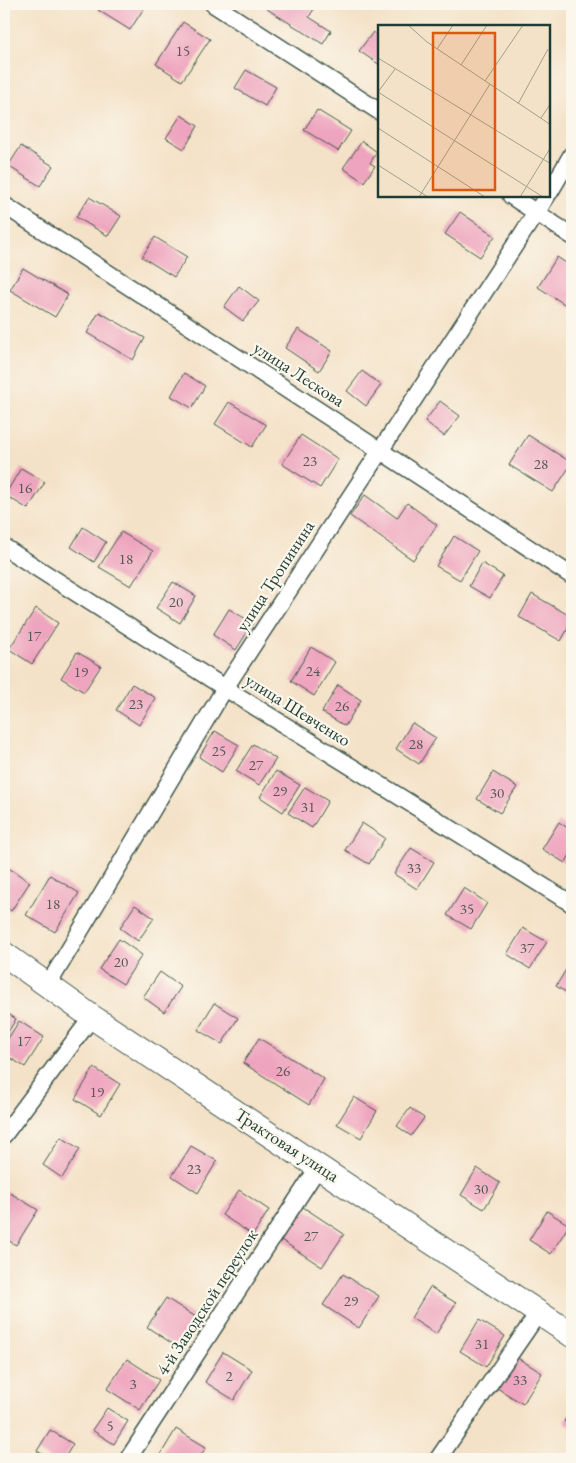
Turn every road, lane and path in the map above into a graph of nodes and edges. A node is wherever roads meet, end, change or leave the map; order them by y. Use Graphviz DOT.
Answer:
graph roads {
  1 [pos="213,4"];
  2 [pos="378,111"];
  3 [pos="572,154"];
  4 [pos="551,190"];
  5 [pos="514,198"];
  6 [pos="546,198"];
  7 [pos="4,205"];
  8 [pos="537,213"];
  9 [pos="572,236"];
  10 [pos="380,452"];
  11 [pos="4,547"];
  12 [pos="572,576"];
  13 [pos="225,688"];
  14 [pos="572,904"];
  15 [pos="4,954"];
  16 [pos="48,985"];
  17 [pos="92,1017"];
  18 [pos="4,1135"];
  19 [pos="319,1166"];
  20 [pos="539,1312"];
  21 [pos="572,1335"];
  22 [pos="128,1459"];
  23 [pos="438,1459"];
  1 -- 2 [label="street"];
  3 -- 4 [label="street"];
  5 -- 8 [label="street"];
  6 -- 8 [label="street, улица Тропинина"];
  7 -- 10 [label="street, улица Лескова"];
  8 -- 9 [label="street"];
  8 -- 10 [label="street, улица Тропинина"];
  10 -- 12 [label="street, улица Лескова"];
  10 -- 13 [label="street, улица Тропинина"];
  11 -- 13 [label="street, улица Шевченко"];
  13 -- 14 [label="street, улица Шевченко"];
  13 -- 16 [label="street, улица Тропинина"];
  15 -- 16 [label="street, Трактовая улица"];
  16 -- 17 [label="street, Трактовая улица"];
  17 -- 18 [label="street"];
  17 -- 19 [label="street, Трактовая улица"];
  19 -- 20 [label="street, Трактовая улица"];
  19 -- 22 [label="street, 4-й Заводской переулок"];
  20 -- 21 [label="street, Трактовая улица"];
  20 -- 23 [label="street"];
}
